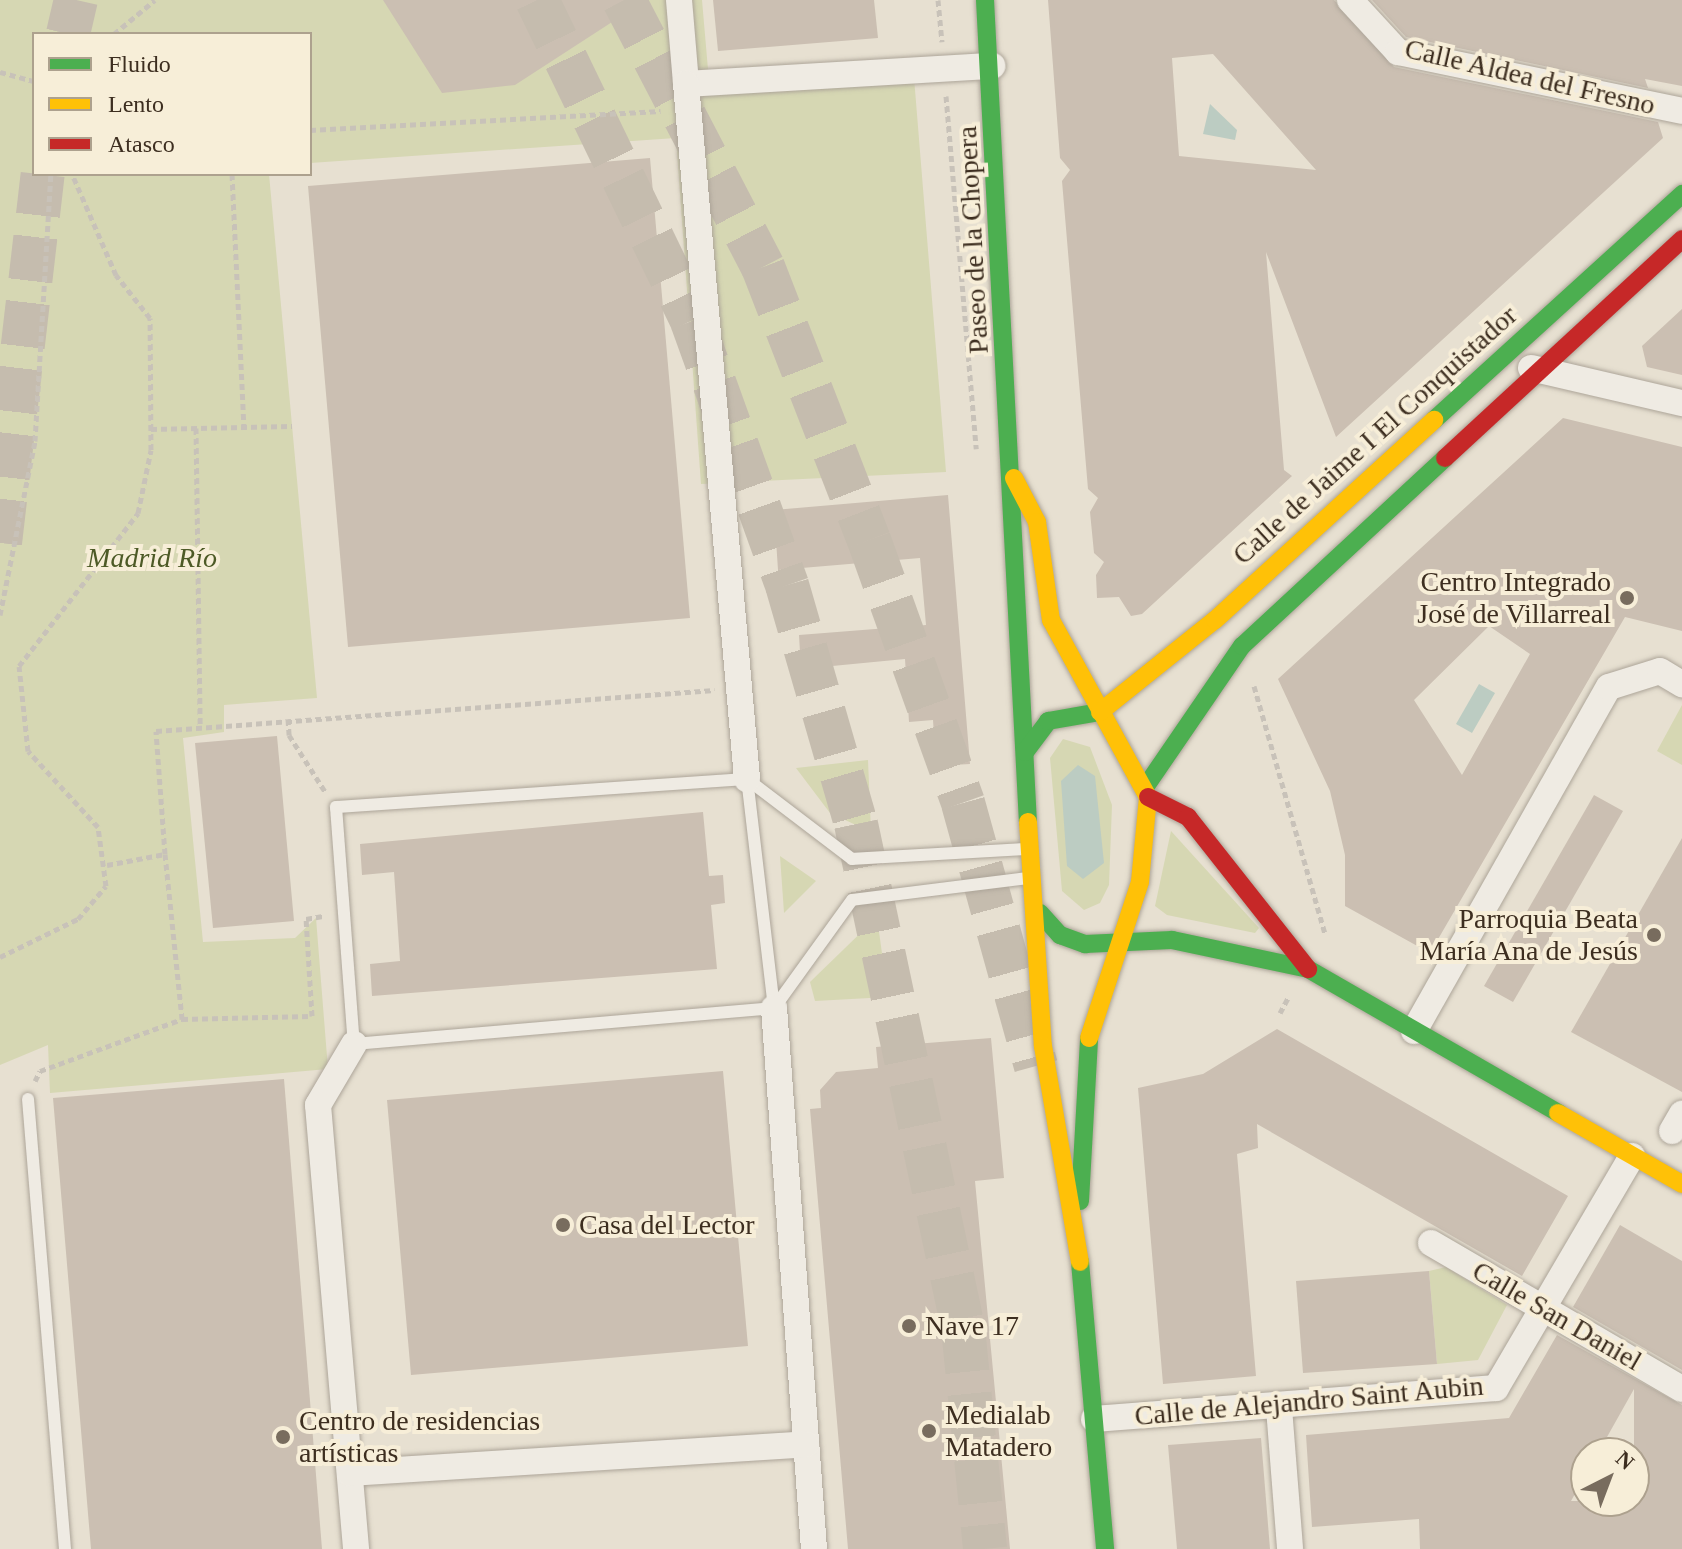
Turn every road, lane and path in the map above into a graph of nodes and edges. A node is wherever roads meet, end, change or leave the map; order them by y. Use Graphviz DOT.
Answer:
graph roads {
  1 [pos="155,0"];
  2 [pos="679,0"];
  3 [pos="985,0"];
  4 [pos="1350,0"];
  5 [pos="116,32"];
  6 [pos="992,66"];
  7 [pos="0,72"];
  8 [pos="32,80"];
  9 [pos="687,97"];
  10 [pos="1682,111"];
  11 [pos="312,130"];
  12 [pos="51,176"];
  13 [pos="73,176"];
  14 [pos="232,176"];
  15 [pos="1682,194"];
  16 [pos="1682,239"];
  17 [pos="1543,366"];
  18 [pos="1482,375"];
  19 [pos="1682,403"];
  20 [pos="292,426"];
  21 [pos="244,427"];
  22 [pos="196,428"];
  23 [pos="151,429"];
  24 [pos="1014,478"];
  25 [pos="0,615"];
  26 [pos="1249,671"];
  27 [pos="1682,684"];
  28 [pos="739,689"];
  29 [pos="1100,712"];
  30 [pos="288,719"];
  31 [pos="200,727"];
  32 [pos="1025,752"];
  33 [pos="747,779"];
  34 [pos="1147,792"];
  35 [pos="336,807"];
  36 [pos="1031,849"];
  37 [pos="165,854"];
  38 [pos="107,865"];
  39 [pos="1035,878"];
  40 [pos="1040,913"];
  41 [pos="344,916"];
  42 [pos="1118,939"];
  43 [pos="1327,943"];
  44 [pos="0,957"];
  45 [pos="1308,969"];
  46 [pos="774,1008"];
  47 [pos="182,1019"];
  48 [pos="1414,1031"];
  49 [pos="354,1044"];
  50 [pos="28,1099"];
  51 [pos="1632,1156"];
  52 [pos="1682,1184"];
  53 [pos="1077,1233"];
  54 [pos="1431,1243"];
  55 [pos="1541,1306"];
  56 [pos="1682,1389"];
  57 [pos="1279,1408"];
  58 [pos="1094,1419"];
  59 [pos="806,1444"];
  60 [pos="350,1473"];
  61 [pos="65,1549"];
  62 [pos="356,1549"];
  63 [pos="814,1549"];
  64 [pos="1105,1549"];
  65 [pos="1290,1549"];
  1 -- 5 [label="path"];
  2 -- 9 [label="street"];
  3 -- 6 [label="street, Paseo de la Chopera"];
  4 -- 10 [label="street, Calle Aldea del Fresno"];
  6 -- 9 [label="street"];
  6 -- 24 [label="street, Paseo de la Chopera"];
  7 -- 8 [label="path"];
  9 -- 11 [label="path"];
  9 -- 28 [label="street"];
  12 -- 25 [label="path"];
  13 -- 23 [label="path"];
  14 -- 21 [label="path"];
  15 -- 18 [label="street, Calle de Jaime I El Conquistador"];
  16 -- 17 [label="street"];
  17 -- 18 [label="street"];
  17 -- 19 [label="street"];
  17 -- 34 [label="street"];
  18 -- 29 [label="street, Calle de Jaime I El Conquistador"];
  20 -- 21 [label="path"];
  21 -- 22 [label="path"];
  22 -- 23 [label="path"];
  22 -- 31 [label="path"];
  23 -- 38 [label="path"];
  24 -- 29 [label="street, Paseo de la Chopera"];
  24 -- 32 [label="street, Paseo de la Chopera"];
  26 -- 43 [label="path"];
  27 -- 48 [label="street"];
  28 -- 30 [label="path"];
  28 -- 33 [label="street"];
  29 -- 32 [label="street"];
  29 -- 34 [label="street, Paseo de la Chopera"];
  30 -- 31 [label="path"];
  30 -- 35 [label="path"];
  31 -- 37 [label="path"];
  32 -- 36 [label="street, Paseo de la Chopera"];
  33 -- 35 [label="lane"];
  33 -- 36 [label="lane"];
  33 -- 46 [label="lane"];
  34 -- 42 [label="street"];
  34 -- 45 [label="street"];
  35 -- 41 [label="lane"];
  36 -- 39 [label="street, Paseo de la Chopera"];
  37 -- 38 [label="path"];
  37 -- 47 [label="path"];
  38 -- 44 [label="path"];
  39 -- 40 [label="street, Paseo de la Chopera"];
  39 -- 46 [label="lane"];
  40 -- 42 [label="street"];
  40 -- 53 [label="street"];
  41 -- 47 [label="path"];
  41 -- 49 [label="lane"];
  42 -- 45 [label="street"];
  42 -- 53 [label="street"];
  45 -- 48 [label="street"];
  46 -- 49 [label="lane"];
  46 -- 59 [label="street"];
  47 -- 50 [label="path"];
  48 -- 51 [label="street"];
  49 -- 60 [label="street"];
  50 -- 61 [label="lane"];
  51 -- 52 [label="street"];
  51 -- 55 [label="street, Calle de Alejandro Saint Aubin"];
  53 -- 58 [label="street"];
  54 -- 55 [label="street, Calle San Daniel"];
  55 -- 56 [label="street, Calle San Daniel"];
  55 -- 57 [label="street, Calle de Alejandro Saint Aubin"];
  57 -- 58 [label="street, Calle de Alejandro Saint Aubin"];
  57 -- 65 [label="street"];
  58 -- 64 [label="street"];
  59 -- 60 [label="street"];
  59 -- 63 [label="street"];
  60 -- 62 [label="street"];
}
